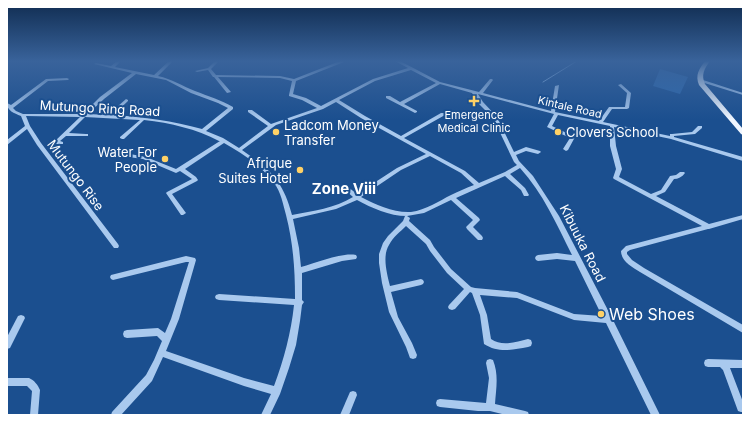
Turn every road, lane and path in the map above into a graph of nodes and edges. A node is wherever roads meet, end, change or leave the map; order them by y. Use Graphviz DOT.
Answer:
graph roads {
  1 [pos="294,80"];
  2 [pos="491,80"];
  3 [pos="699,80"];
  4 [pos="46,81"];
  5 [pos="125,81"];
  6 [pos="169,81"];
  7 [pos="218,81"];
  8 [pos="373,81"];
  9 [pos="434,81"];
  10 [pos="701,81"];
  11 [pos="439,83"];
  12 [pos="620,85"];
  13 [pos="557,86"];
  14 [pos="229,92"];
  15 [pos="474,92"];
  16 [pos="481,93"];
  17 [pos="743,94"];
  18 [pos="388,97"];
  19 [pos="126,100"];
  20 [pos="337,101"];
  21 [pos="400,104"];
  22 [pos="11,108"];
  23 [pos="321,108"];
  24 [pos="250,111"];
  25 [pos="415,112"];
  26 [pos="7,113"];
  27 [pos="555,113"];
  28 [pos="443,114"];
  29 [pos="23,115"];
  30 [pos="84,116"];
  31 [pos="108,117"];
  32 [pos="143,119"];
  33 [pos="600,123"];
  34 [pos="28,126"];
  35 [pos="270,126"];
  36 [pos="612,126"];
  37 [pos="700,127"];
  38 [pos="203,131"];
  39 [pos="743,132"];
  40 [pos="64,134"];
  41 [pos="86,135"];
  42 [pos="122,138"];
  43 [pos="400,138"];
  44 [pos="672,138"];
  45 [pos="224,141"];
  46 [pos="7,143"];
  47 [pos="60,143"];
  48 [pos="566,149"];
  49 [pos="239,150"];
  50 [pos="114,152"];
  51 [pos="538,152"];
  52 [pos="431,154"];
  53 [pos="513,154"];
  54 [pos="743,159"];
  55 [pos="520,166"];
  56 [pos="181,169"];
  57 [pos="682,172"];
  58 [pos="507,175"];
  59 [pos="478,185"];
  60 [pos="346,188"];
  61 [pos="526,195"];
  62 [pos="651,196"];
  63 [pos="357,197"];
  64 [pos="452,198"];
  65 [pos="183,213"];
  66 [pos="743,217"];
  67 [pos="290,218"];
  68 [pos="407,218"];
  69 [pos="709,226"];
  70 [pos="480,238"];
  71 [pos="116,246"];
  72 [pos="354,257"];
  73 [pos="538,258"];
  74 [pos="576,258"];
  75 [pos="299,271"];
  76 [pos="113,277"];
  77 [pos="421,282"];
  78 [pos="387,290"];
  79 [pos="472,290"];
  80 [pos="219,297"];
  81 [pos="300,302"];
  82 [pos="452,307"];
  83 [pos="21,318"];
  84 [pos="609,320"];
  85 [pos="743,329"];
  86 [pos="127,334"];
  87 [pos="167,340"];
  88 [pos="528,343"];
  89 [pos="7,345"];
  90 [pos="162,353"];
  91 [pos="413,354"];
  92 [pos="490,363"];
  93 [pos="708,363"];
  94 [pos="722,363"];
  95 [pos="743,364"];
  96 [pos="7,382"];
  97 [pos="277,390"];
  98 [pos="353,395"];
  99 [pos="440,403"];
  100 [pos="490,407"];
  101 [pos="741,408"];
  102 [pos="34,415"];
  103 [pos="115,415"];
  104 [pos="265,415"];
  105 [pos="344,415"];
  106 [pos="525,415"];
  107 [pos="656,415"];
  1 -- 23 [label="street"];
  2 -- 16 [label="street"];
  3 -- 39 [label="main road"];
  4 -- 22 [label="street"];
  5 -- 30 [label="street"];
  6 -- 38 [label="street"];
  7 -- 14 [label="street"];
  8 -- 20 [label="street"];
  9 -- 11 [label="street, Kintale Road"];
  10 -- 17 [label="street"];
  11 -- 15 [label="street, Kintale Road"];
  11 -- 21 [label="street"];
  12 -- 33 [label="street"];
  13 -- 27 [label="street"];
  15 -- 16 [label="street, Kintale Road"];
  15 -- 53 [label="street, Kibuuka Road"];
  16 -- 27 [label="street, Kintale Road"];
  18 -- 21 [label="street"];
  19 -- 31 [label="street"];
  20 -- 23 [label="street"];
  20 -- 43 [label="street"];
  21 -- 25 [label="street"];
  22 -- 26 [label="street"];
  22 -- 29 [label="street, Mutungo Ring Road"];
  23 -- 35 [label="street"];
  24 -- 35 [label="street"];
  27 -- 33 [label="street, Kintale Road"];
  27 -- 48 [label="street"];
  28 -- 43 [label="street"];
  29 -- 30 [label="street, Mutungo Ring Road"];
  29 -- 34 [label="street, Mutungo Rise"];
  30 -- 31 [label="street, Mutungo Ring Road"];
  30 -- 40 [label="street"];
  31 -- 32 [label="street, Mutungo Ring Road"];
  32 -- 38 [label="street, Mutungo Ring Road"];
  32 -- 42 [label="street"];
  33 -- 36 [label="street, Kintale Road"];
  34 -- 46 [label="street"];
  34 -- 71 [label="street, Mutungo Rise"];
  35 -- 49 [label="street"];
  36 -- 44 [label="street, Kintale Road"];
  36 -- 62 [label="street"];
  37 -- 44 [label="street"];
  38 -- 45 [label="street, Mutungo Ring Road"];
  40 -- 41 [label="street"];
  40 -- 47 [label="street"];
  43 -- 52 [label="street"];
  44 -- 54 [label="street, Kintale Road"];
  45 -- 49 [label="street, Mutungo Ring Road"];
  45 -- 56 [label="street"];
  49 -- 67 [label="street, Mutungo Ring Road"];
  50 -- 56 [label="street"];
  51 -- 53 [label="street"];
  52 -- 59 [label="street"];
  52 -- 63 [label="street"];
  53 -- 55 [label="street, Kibuuka Road"];
  55 -- 58 [label="street"];
  55 -- 74 [label="street, Kibuuka Road"];
  56 -- 65 [label="street"];
  57 -- 62 [label="street"];
  58 -- 59 [label="street"];
  58 -- 61 [label="street"];
  59 -- 64 [label="street"];
  60 -- 63 [label="street"];
  62 -- 69 [label="street"];
  63 -- 67 [label="street"];
  63 -- 68 [label="street"];
  64 -- 68 [label="street"];
  64 -- 70 [label="street"];
  66 -- 69 [label="street"];
  67 -- 75 [label="street, Mutungo Ring Road"];
  68 -- 78 [label="street"];
  68 -- 79 [label="street"];
  69 -- 85 [label="street"];
  72 -- 75 [label="street"];
  73 -- 74 [label="street"];
  74 -- 84 [label="street, Kibuuka Road"];
  75 -- 81 [label="street, Mutungo Ring Road"];
  76 -- 87 [label="street"];
  77 -- 78 [label="street"];
  78 -- 91 [label="street"];
  79 -- 82 [label="street"];
  79 -- 84 [label="street"];
  79 -- 88 [label="street"];
  80 -- 81 [label="street"];
  81 -- 97 [label="street, Mutungo Ring Road"];
  83 -- 89 [label="street"];
  84 -- 107 [label="street, Kibuuka Road"];
  86 -- 87 [label="street"];
  87 -- 90 [label="street"];
  90 -- 97 [label="street"];
  90 -- 103 [label="street"];
  92 -- 100 [label="street"];
  93 -- 94 [label="street"];
  94 -- 95 [label="street"];
  94 -- 101 [label="street"];
  96 -- 102 [label="street"];
  97 -- 104 [label="street, Mutungo Ring Road"];
  98 -- 105 [label="street"];
  99 -- 100 [label="street"];
  100 -- 106 [label="street"];
}
